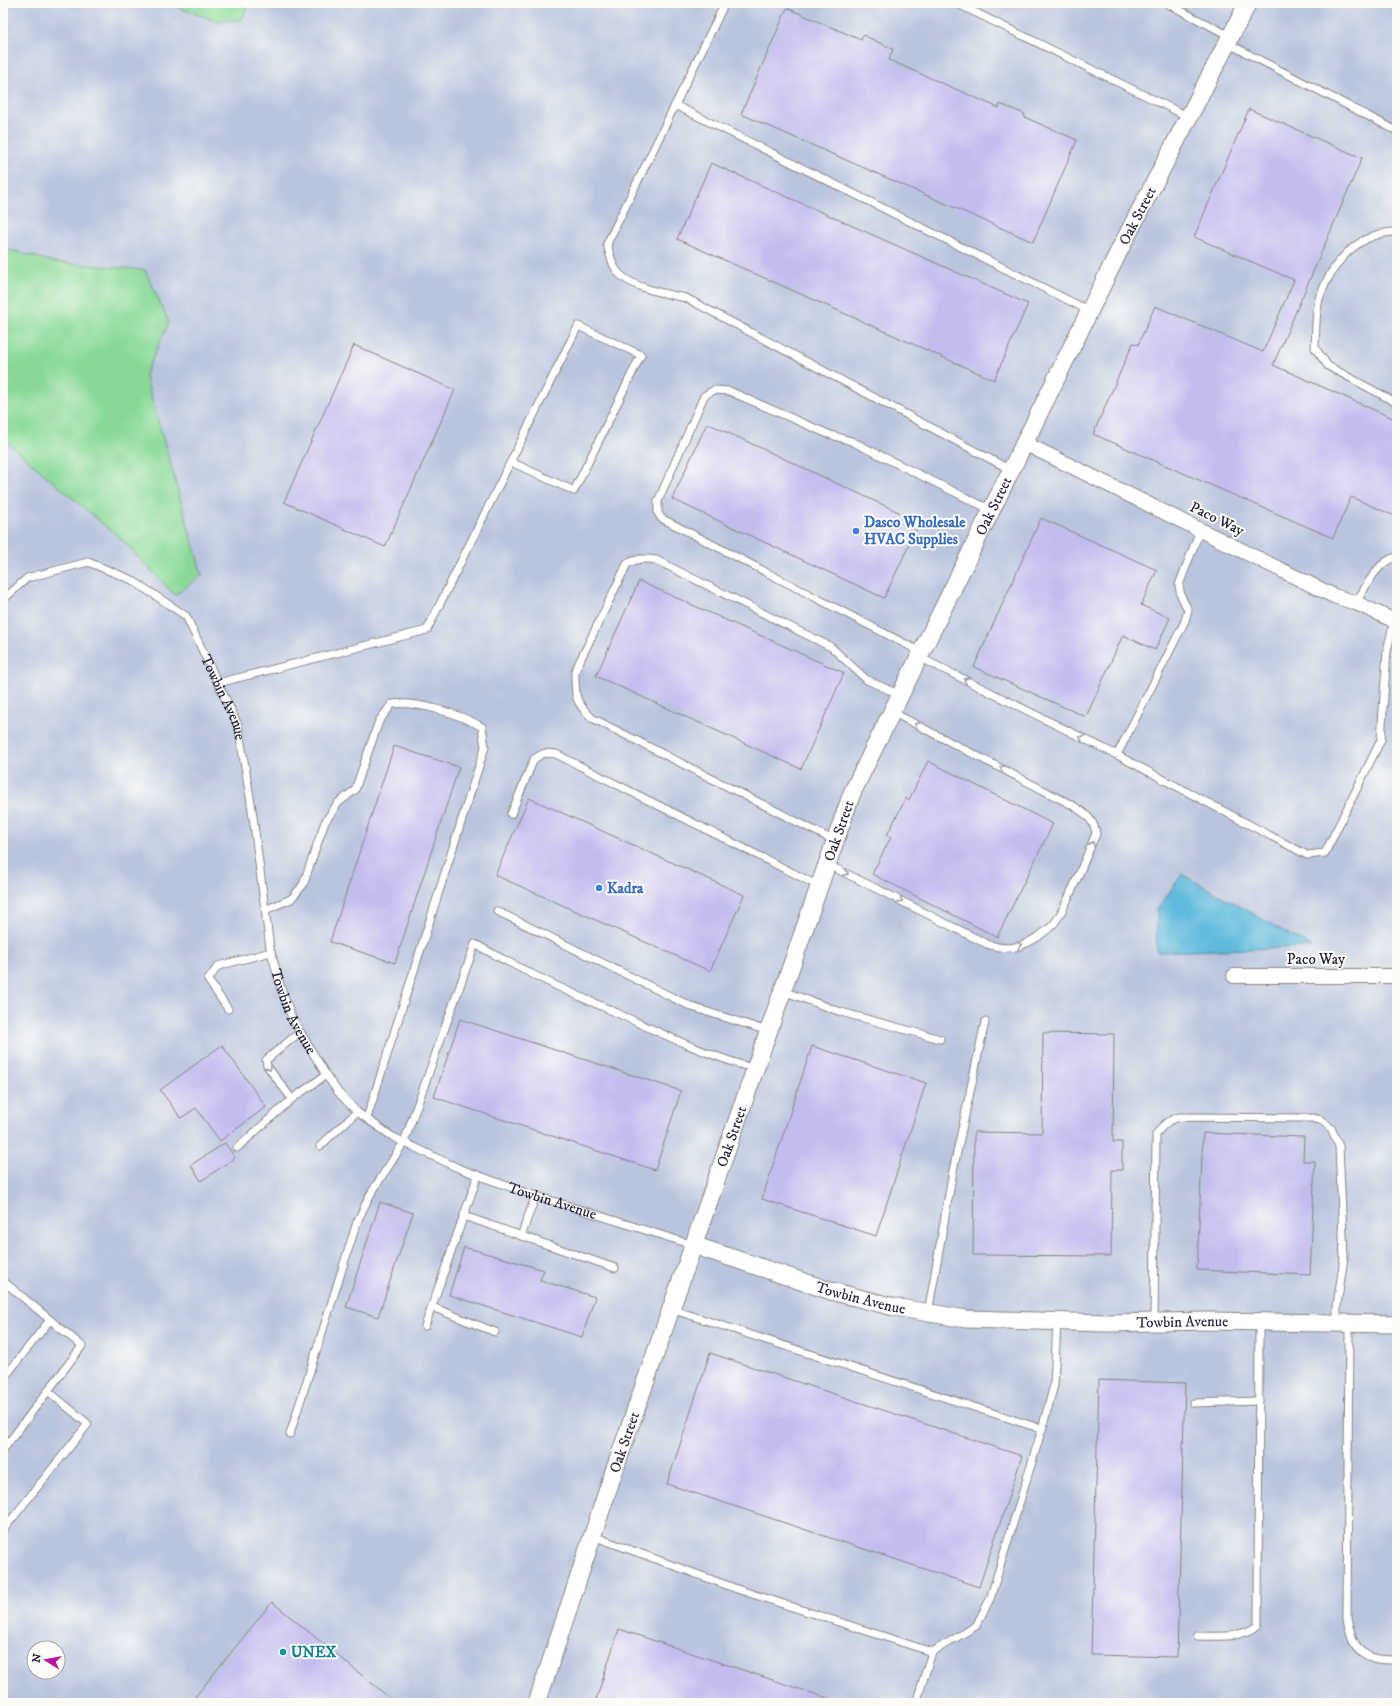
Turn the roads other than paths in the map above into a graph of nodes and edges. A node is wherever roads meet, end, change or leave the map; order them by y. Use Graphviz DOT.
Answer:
graph roads {
  1 [pos="725,3"];
  2 [pos="956,3"];
  3 [pos="1166,3"];
  4 [pos="1248,3"];
  5 [pos="1229,40"];
  6 [pos="675,105"];
  7 [pos="1189,117"];
  8 [pos="1397,131"];
  9 [pos="1397,232"];
  10 [pos="1090,311"];
  11 [pos="1397,403"];
  12 [pos="1024,442"];
  13 [pos="511,462"];
  14 [pos="1011,470"];
  15 [pos="991,510"];
  16 [pos="1200,530"];
  17 [pos="1397,557"];
  18 [pos="3,600"];
  19 [pos="1356,603"];
  20 [pos="1396,622"];
  21 [pos="920,655"];
  22 [pos="218,683"];
  23 [pos="900,695"];
  24 [pos="892,712"];
  25 [pos="1117,755"];
  26 [pos="511,814"];
  27 [pos="835,841"];
  28 [pos="827,864"];
  29 [pos="819,886"];
  30 [pos="265,910"];
  31 [pos="497,911"];
  32 [pos="271,952"];
  33 [pos="1234,976"];
  34 [pos="1397,976"];
  35 [pos="782,991"];
  36 [pos="228,1009"];
  37 [pos="985,1022"];
  38 [pos="768,1031"];
  39 [pos="300,1032"];
  40 [pos="940,1039"];
  41 [pos="755,1069"];
  42 [pos="326,1075"];
  43 [pos="292,1099"];
  44 [pos="358,1112"];
  45 [pos="367,1118"];
  46 [pos="404,1142"];
  47 [pos="320,1146"];
  48 [pos="237,1148"];
  49 [pos="478,1175"];
  50 [pos="536,1195"];
  51 [pos="464,1216"];
  52 [pos="521,1236"];
  53 [pos="693,1245"];
  54 [pos="615,1268"];
  55 [pos="3,1282"];
  56 [pos="432,1307"];
  57 [pos="671,1309"];
  58 [pos="928,1313"];
  59 [pos="50,1320"];
  60 [pos="1057,1321"];
  61 [pos="1154,1322"];
  62 [pos="1259,1322"];
  63 [pos="1343,1323"];
  64 [pos="1397,1324"];
  65 [pos="425,1326"];
  66 [pos="495,1332"];
  67 [pos="3,1379"];
  68 [pos="48,1391"];
  69 [pos="1258,1401"];
  70 [pos="1193,1402"];
  71 [pos="1042,1429"];
  72 [pos="290,1434"];
  73 [pos="3,1450"];
  74 [pos="3,1530"];
  75 [pos="592,1536"];
  76 [pos="1197,1636"];
  77 [pos="932,1652"];
  78 [pos="1397,1660"];
  79 [pos="537,1703"];
  80 [pos="916,1703"];
  1 -- 6 [label="lane"];
  2 -- 7 [label="lane"];
  3 -- 5 [label="lane"];
  4 -- 5 [label="street, Oak Street"];
  5 -- 7 [label="street, Oak Street"];
  5 -- 8 [label="lane"];
  6 -- 10 [label="lane"];
  6 -- 14 [label="lane"];
  7 -- 10 [label="street, Oak Street"];
  9 -- 11 [label="lane"];
  10 -- 12 [label="street, Oak Street"];
  12 -- 14 [label="street, Oak Street"];
  12 -- 16 [label="street, Paco Way"];
  13 -- 13 [label="lane"];
  13 -- 22 [label="lane"];
  14 -- 15 [label="street, Oak Street"];
  15 -- 21 [label="street, Oak Street"];
  15 -- 21 [label="lane"];
  16 -- 19 [label="street, Paco Way"];
  16 -- 25 [label="lane"];
  17 -- 19 [label="lane"];
  18 -- 22 [label="lane, Towbin Avenue"];
  19 -- 20 [label="street, Paco Way"];
  20 -- 25 [label="lane"];
  21 -- 23 [label="street, Oak Street"];
  25 -- 21 [label="lane, one-way"];
  22 -- 30 [label="lane, Towbin Avenue"];
  23 -- 24 [label="street, Oak Street"];
  23 -- 27 [label="lane"];
  24 -- 27 [label="street, Oak Street"];
  28 -- 24 [label="lane, one-way"];
  26 -- 29 [label="lane"];
  27 -- 28 [label="street, Oak Street"];
  28 -- 29 [label="street, Oak Street"];
  29 -- 35 [label="street, Oak Street"];
  30 -- 32 [label="lane, Towbin Avenue"];
  30 -- 45 [label="lane"];
  31 -- 38 [label="lane"];
  32 -- 36 [label="lane"];
  32 -- 39 [label="lane, Towbin Avenue"];
  33 -- 34 [label="street, Paco Way"];
  35 -- 38 [label="street, Oak Street"];
  35 -- 40 [label="lane"];
  37 -- 58 [label="lane"];
  38 -- 41 [label="street, Oak Street"];
  39 -- 42 [label="lane, Towbin Avenue"];
  39 -- 43 [label="lane, one-way"];
  41 -- 46 [label="lane"];
  41 -- 53 [label="street, Oak Street"];
  42 -- 43 [label="lane"];
  42 -- 44 [label="lane, Towbin Avenue"];
  43 -- 48 [label="lane"];
  44 -- 45 [label="lane, Towbin Avenue"];
  44 -- 47 [label="lane"];
  45 -- 46 [label="lane, Towbin Avenue"];
  46 -- 49 [label="lane, Towbin Avenue"];
  46 -- 72 [label="lane"];
  49 -- 50 [label="lane, Towbin Avenue"];
  49 -- 51 [label="lane"];
  50 -- 52 [label="lane"];
  50 -- 53 [label="lane, Towbin Avenue"];
  51 -- 52 [label="lane"];
  51 -- 56 [label="lane"];
  52 -- 54 [label="lane"];
  53 -- 57 [label="street, Oak Street"];
  53 -- 58 [label="street, Towbin Avenue"];
  55 -- 59 [label="lane"];
  56 -- 65 [label="lane"];
  56 -- 66 [label="lane"];
  57 -- 71 [label="lane"];
  57 -- 75 [label="street, Oak Street"];
  58 -- 60 [label="street, Towbin Avenue"];
  59 -- 67 [label="lane"];
  59 -- 68 [label="lane"];
  60 -- 61 [label="street, Towbin Avenue"];
  60 -- 71 [label="lane"];
  61 -- 62 [label="street, Towbin Avenue"];
  61 -- 63 [label="lane"];
  62 -- 63 [label="street, Towbin Avenue"];
  62 -- 69 [label="lane"];
  63 -- 64 [label="street, Towbin Avenue"];
  63 -- 78 [label="lane"];
  68 -- 73 [label="lane"];
  68 -- 74 [label="lane"];
  69 -- 70 [label="lane"];
  69 -- 76 [label="lane"];
  71 -- 77 [label="lane"];
  75 -- 77 [label="lane"];
  75 -- 79 [label="street, Oak Street"];
  77 -- 80 [label="lane"];
}
